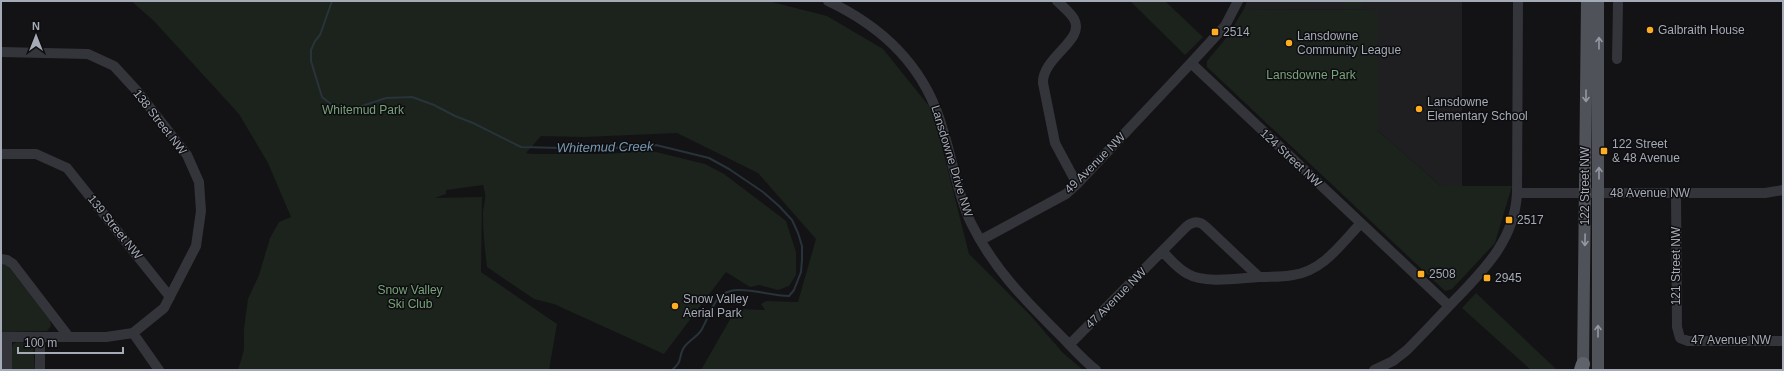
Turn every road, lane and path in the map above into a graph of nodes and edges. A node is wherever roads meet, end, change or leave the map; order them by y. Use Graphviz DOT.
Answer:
graph roads {
  1 [pos="829,1"];
  2 [pos="1056,1"];
  3 [pos="1238,1"];
  4 [pos="1518,1"];
  5 [pos="1587,1"];
  6 [pos="1598,1"];
  7 [pos="1618,3"];
  8 [pos="1,52"];
  9 [pos="1617,59"];
  10 [pos="1191,63"];
  11 [pos="1,154"];
  12 [pos="1077,184"];
  13 [pos="1783,190"];
  14 [pos="1517,193"];
  15 [pos="1585,193"];
  16 [pos="1599,193"];
  17 [pos="1676,193"];
  18 [pos="1360,223"];
  19 [pos="981,240"];
  20 [pos="1162,251"];
  21 [pos="1,259"];
  22 [pos="1259,277"];
  23 [pos="170,297"];
  24 [pos="1449,306"];
  25 [pos="133,332"];
  26 [pos="4,337"];
  27 [pos="40,337"];
  28 [pos="70,337"];
  29 [pos="1680,338"];
  30 [pos="1783,341"];
  31 [pos="1070,344"];
  32 [pos="1582,368"];
  33 [pos="7,370"];
  34 [pos="40,370"];
  35 [pos="159,370"];
  36 [pos="1096,370"];
  37 [pos="1374,370"];
  38 [pos="1598,370"];
  1 -- 19 [label="street, Lansdowne Drive NW"];
  2 -- 12 [label="street"];
  3 -- 10 [label="street"];
  4 -- 14 [label="street"];
  5 -- 15 [label="main road, 122 Street NW, one-way"];
  16 -- 6 [label="main road, 122 Street NW, one-way"];
  7 -- 9 [label="street"];
  8 -- 23 [label="street, 138 Street NW"];
  10 -- 12 [label="street, 49 Avenue NW"];
  10 -- 18 [label="street, 124 Street NW"];
  11 -- 23 [label="street, 139 Street NW"];
  12 -- 19 [label="street, 49 Avenue NW"];
  13 -- 17 [label="street, 48 Avenue NW"];
  14 -- 15 [label="street, 48 Avenue NW"];
  14 -- 24 [label="street"];
  15 -- 16 [label="street, 48 Avenue NW"];
  15 -- 32 [label="main road, 122 Street NW, one-way"];
  16 -- 17 [label="street, 48 Avenue NW"];
  38 -- 16 [label="main road, 122 Street NW, one-way"];
  17 -- 29 [label="street, 121 Street NW"];
  18 -- 22 [label="street"];
  18 -- 24 [label="street, 124 Street NW"];
  19 -- 31 [label="street, Lansdowne Drive NW"];
  20 -- 22 [label="street"];
  20 -- 22 [label="street, 47 Avenue NW"];
  20 -- 31 [label="street, 47 Avenue NW"];
  21 -- 28 [label="street"];
  23 -- 25 [label="street"];
  24 -- 37 [label="street"];
  25 -- 28 [label="street"];
  25 -- 35 [label="street"];
  26 -- 27 [label="street"];
  26 -- 33 [label="street"];
  27 -- 28 [label="street"];
  27 -- 34 [label="street"];
  29 -- 30 [label="street, 47 Avenue NW"];
  31 -- 36 [label="street, Lansdowne Drive NW"];
}
